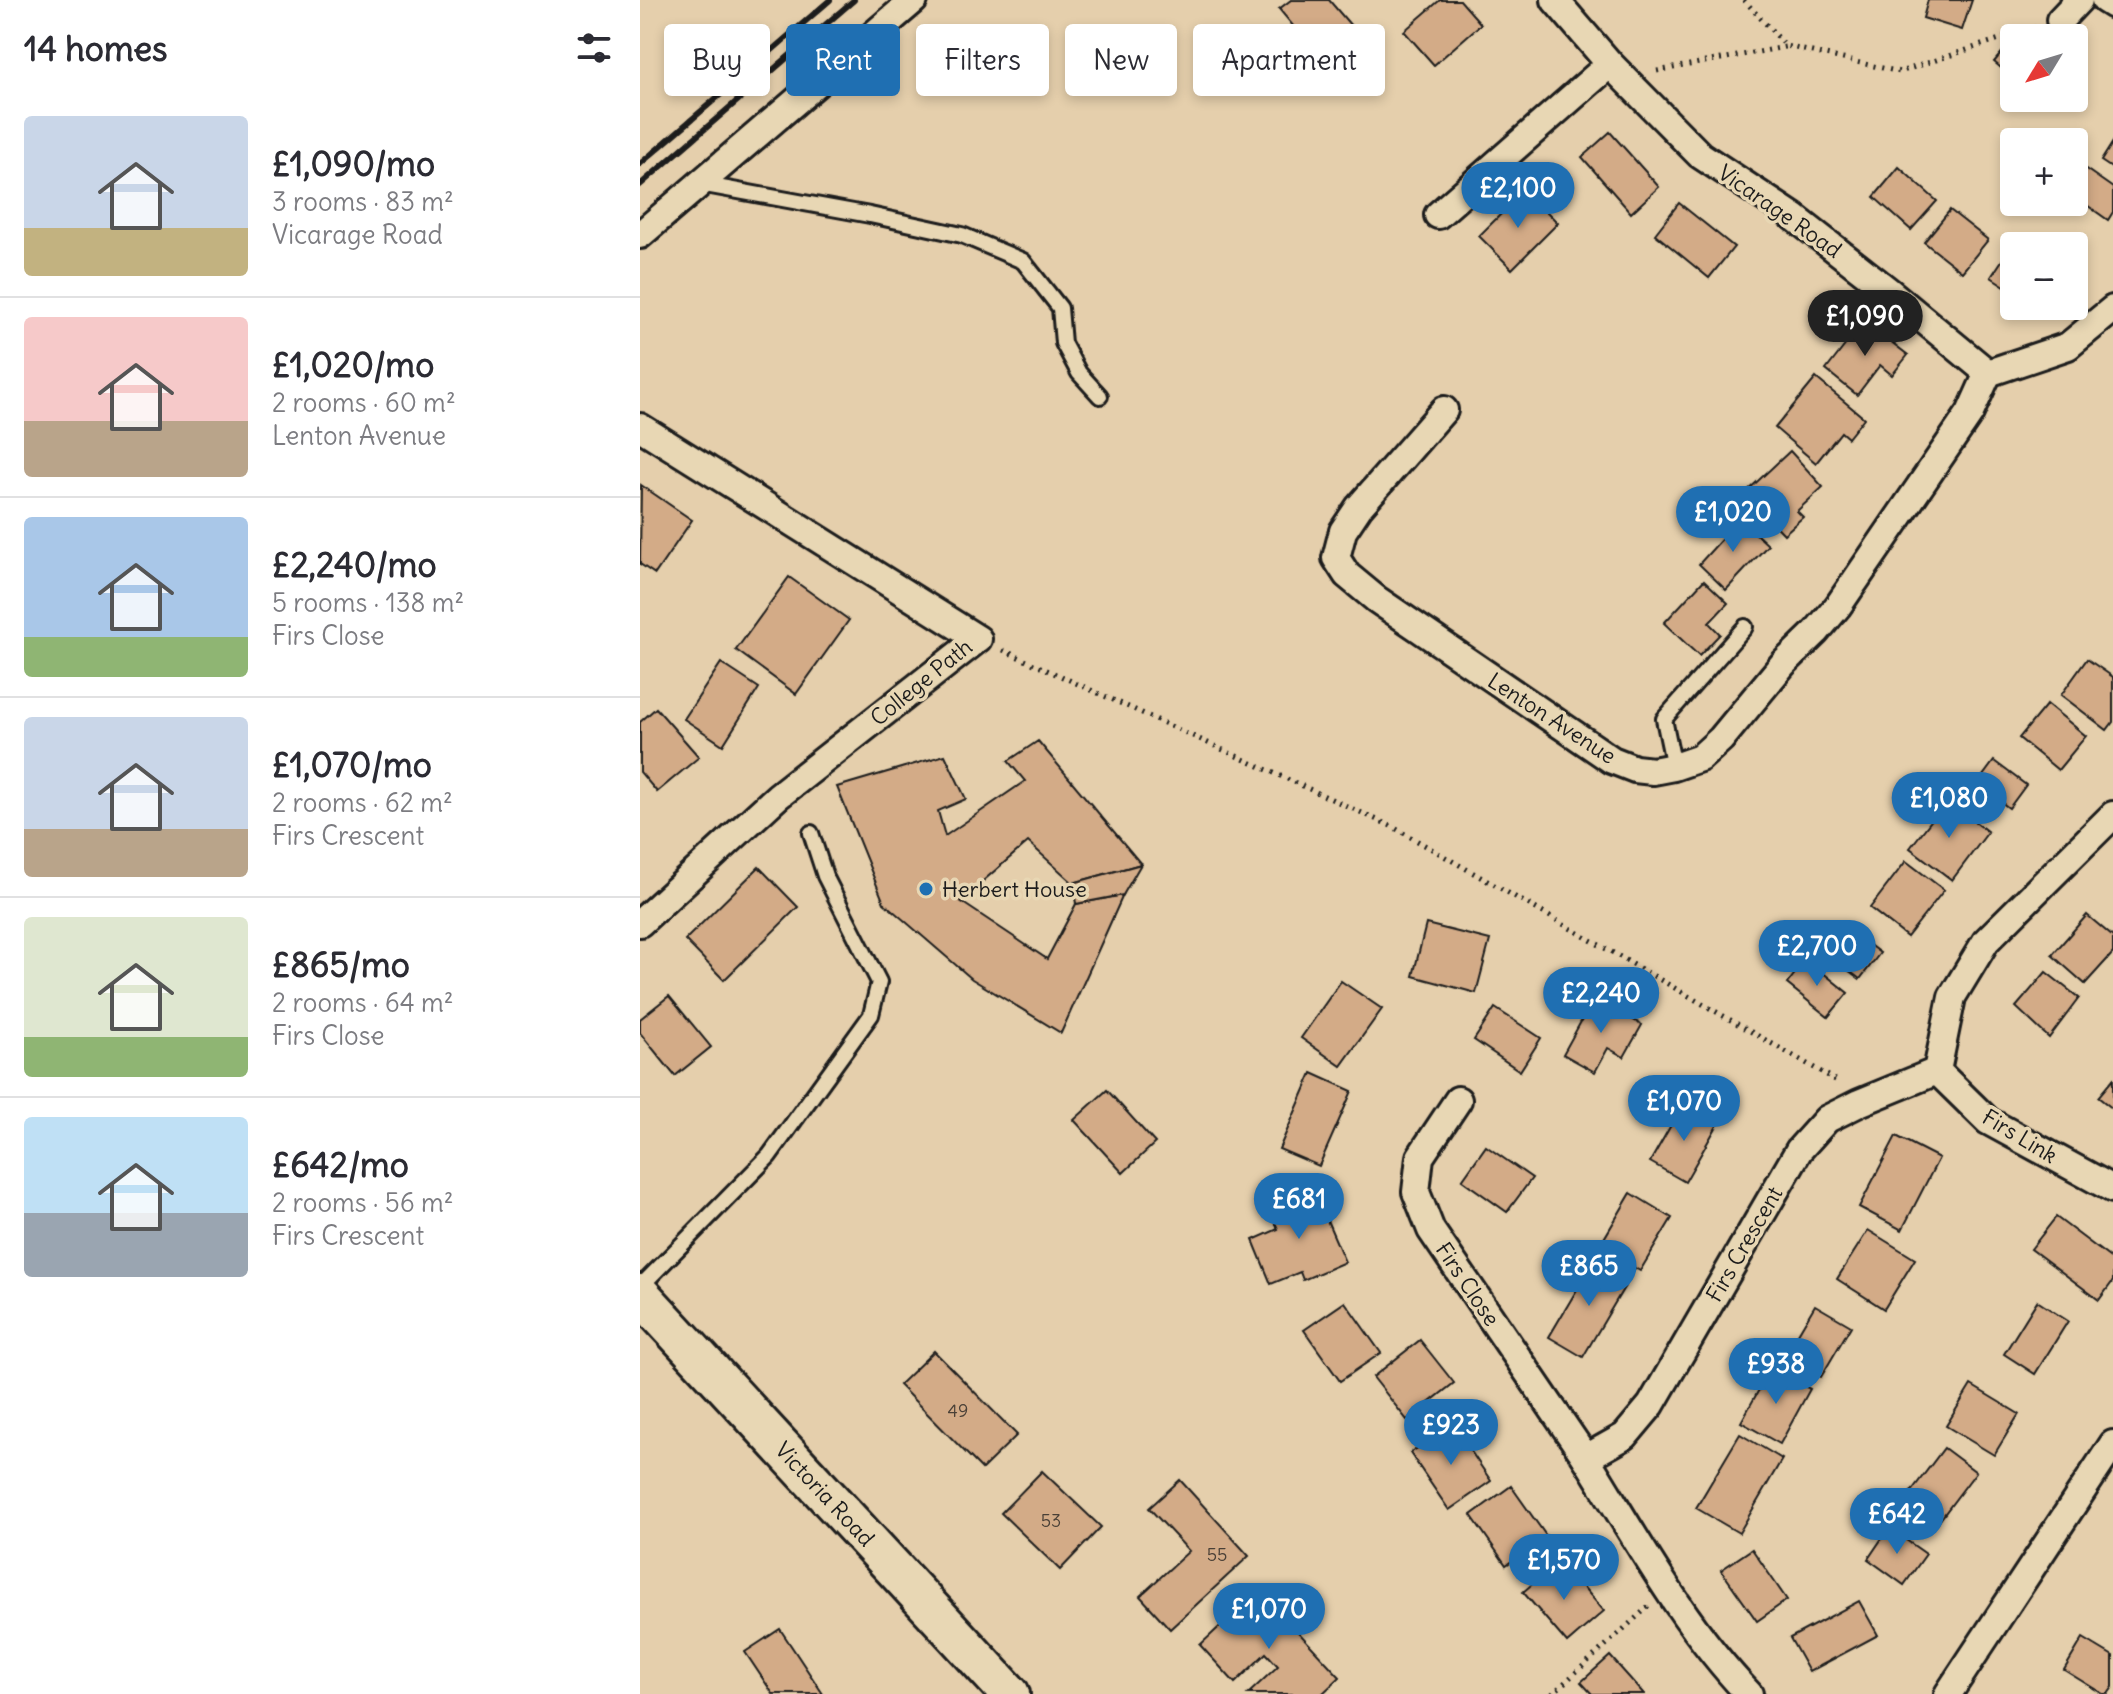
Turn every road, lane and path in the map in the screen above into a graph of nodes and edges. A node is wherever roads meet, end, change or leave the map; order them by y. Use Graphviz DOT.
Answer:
graph roads {
  1 [pos="914,0"];
  2 [pos="1555,0"];
  3 [pos="1744,0"];
  4 [pos="2079,0"];
  5 [pos="2105,0"];
  6 [pos="2113,5"];
  7 [pos="2060,20"];
  8 [pos="1786,46"];
  9 [pos="1617,71"];
  10 [pos="699,184"];
  11 [pos="1438,215"];
  12 [pos="640,235"];
  13 [pos="2113,309"];
  14 [pos="1988,373"];
  15 [pos="1100,396"];
  16 [pos="1444,410"];
  17 [pos="640,427"];
  18 [pos="1745,627"];
  19 [pos="978,639"];
  20 [pos="1674,767"];
  21 [pos="2113,815"];
  22 [pos="811,833"];
  23 [pos="640,923"];
  24 [pos="1937,1071"];
  25 [pos="1458,1100"];
  26 [pos="1859,1103"];
  27 [pos="2113,1189"];
  28 [pos="640,1287"];
  29 [pos="640,1294"];
  30 [pos="2113,1444"];
  31 [pos="1586,1458"];
  32 [pos="1668,1589"];
  33 [pos="1010,1694"];
  34 [pos="1552,1694"];
  35 [pos="1749,1694"];
  36 [pos="1948,1694"];
  1 -- 10 [label="street"];
  2 -- 9 [label="street, Vicarage Road"];
  3 -- 8 [label="path"];
  4 -- 7 [label="street"];
  5 -- 6 [label="street"];
  7 -- 8 [label="path"];
  8 -- 9 [label="path"];
  9 -- 11 [label="street"];
  9 -- 14 [label="street, Vicarage Road"];
  10 -- 12 [label="street"];
  10 -- 15 [label="lane"];
  13 -- 14 [label="street"];
  14 -- 20 [label="street, Lenton Avenue"];
  16 -- 20 [label="street, Lenton Avenue"];
  17 -- 19 [label="street, College Path"];
  18 -- 20 [label="lane"];
  19 -- 23 [label="street, College Path"];
  19 -- 26 [label="path"];
  21 -- 24 [label="street"];
  22 -- 28 [label="lane"];
  24 -- 26 [label="street, Firs Crescent"];
  24 -- 27 [label="street, Firs Link"];
  25 -- 31 [label="street, Firs Close"];
  26 -- 31 [label="street, Firs Crescent"];
  29 -- 33 [label="street, Victoria Road"];
  30 -- 36 [label="street"];
  31 -- 32 [label="street"];
  32 -- 34 [label="path"];
  32 -- 35 [label="street"];
}
